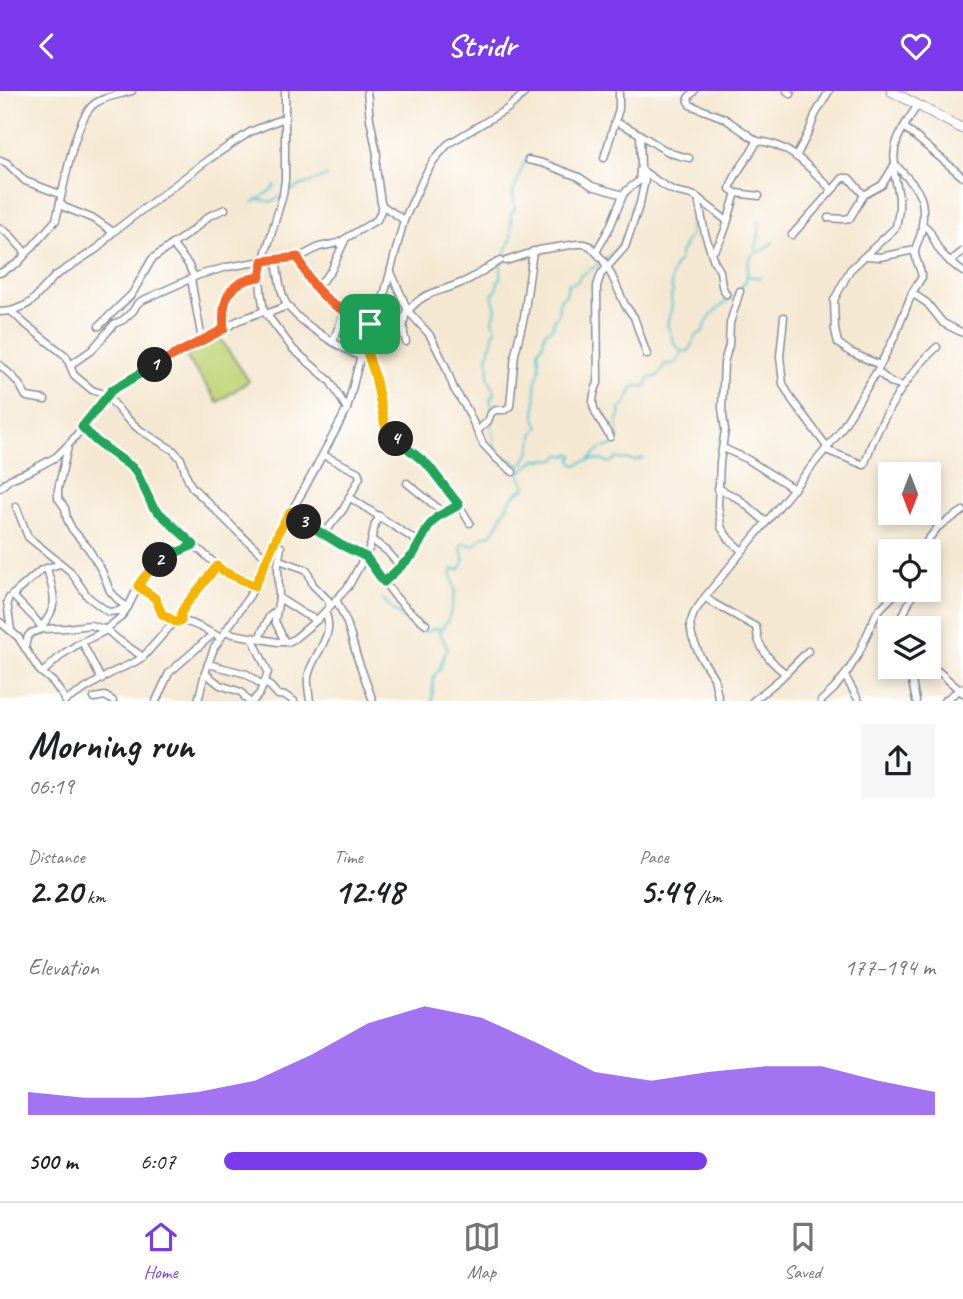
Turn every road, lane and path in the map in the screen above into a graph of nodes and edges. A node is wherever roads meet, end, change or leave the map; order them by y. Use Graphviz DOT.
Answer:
graph roads {
  1 [pos="132,91"];
  2 [pos="285,91"];
  3 [pos="367,91"];
  4 [pos="527,91"];
  5 [pos="619,91"];
  6 [pos="694,91"];
  7 [pos="829,91"];
  8 [pos="891,91"];
  9 [pos="917,106"];
  10 [pos="284,118"];
  11 [pos="615,122"];
  12 [pos="904,127"];
  13 [pos="962,128"];
  14 [pos="640,134"];
  15 [pos="757,141"];
  16 [pos="796,157"];
  17 [pos="604,158"];
  18 [pos="689,158"];
  19 [pos="0,160"];
  20 [pos="528,160"];
  21 [pos="894,165"];
  22 [pos="642,168"];
  23 [pos="963,177"];
  24 [pos="832,190"];
  25 [pos="736,193"];
  26 [pos="622,195"];
  27 [pos="864,195"];
  28 [pos="759,196"];
  29 [pos="698,198"];
  30 [pos="61,199"];
  31 [pos="383,206"];
  32 [pos="225,209"];
  33 [pos="828,218"];
  34 [pos="404,220"];
  35 [pos="727,221"];
  36 [pos="922,224"];
  37 [pos="0,227"];
  38 [pos="113,232"];
  39 [pos="792,235"];
  40 [pos="345,239"];
  41 [pos="172,244"];
  42 [pos="915,250"];
  43 [pos="533,251"];
  44 [pos="963,251"];
  45 [pos="596,252"];
  46 [pos="26,253"];
  47 [pos="712,253"];
  48 [pos="866,256"];
  49 [pos="298,257"];
  50 [pos="276,260"];
  51 [pos="263,261"];
  52 [pos="950,263"];
  53 [pos="607,267"];
  54 [pos="391,272"];
  55 [pos="963,272"];
  56 [pos="0,273"];
  57 [pos="260,277"];
  58 [pos="192,278"];
  59 [pos="316,289"];
  60 [pos="740,291"];
  61 [pos="912,293"];
  62 [pos="726,294"];
  63 [pos="287,306"];
  64 [pos="407,310"];
  65 [pos="11,311"];
  66 [pos="0,312"];
  67 [pos="265,313"];
  68 [pos="344,313"];
  69 [pos="784,317"];
  70 [pos="370,324"];
  71 [pos="99,326"];
  72 [pos="224,329"];
  73 [pos="963,334"];
  74 [pos="202,340"];
  75 [pos="333,342"];
  76 [pos="406,342"];
  77 [pos="364,343"];
  78 [pos="937,347"];
  79 [pos="647,355"];
  80 [pos="361,358"];
  81 [pos="0,365"];
  82 [pos="70,365"];
  83 [pos="878,368"];
  84 [pos="903,386"];
  85 [pos="107,395"];
  86 [pos="45,400"];
  87 [pos="347,409"];
  88 [pos="82,427"];
  89 [pos="477,431"];
  90 [pos="610,437"];
  91 [pos="68,445"];
  92 [pos="723,448"];
  93 [pos="827,449"];
  94 [pos="323,454"];
  95 [pos="513,472"];
  96 [pos="407,483"];
  97 [pos="0,488"];
  98 [pos="718,488"];
  99 [pos="794,489"];
  100 [pos="349,497"];
  101 [pos="459,505"];
  102 [pos="16,506"];
  103 [pos="291,511"];
  104 [pos="963,511"];
  105 [pos="444,513"];
  106 [pos="380,516"];
  107 [pos="766,522"];
  108 [pos="470,523"];
  109 [pos="323,535"];
  110 [pos="928,539"];
  111 [pos="372,540"];
  112 [pos="420,544"];
  113 [pos="194,545"];
  114 [pos="281,547"];
  115 [pos="742,551"];
  116 [pos="366,557"];
  117 [pos="268,559"];
  118 [pos="279,560"];
  119 [pos="60,564"];
  120 [pos="217,566"];
  121 [pos="401,567"];
  122 [pos="47,568"];
  123 [pos="384,582"];
  124 [pos="138,586"];
  125 [pos="255,586"];
  126 [pos="12,596"];
  127 [pos="705,597"];
  128 [pos="279,598"];
  129 [pos="336,599"];
  130 [pos="886,602"];
  131 [pos="127,607"];
  132 [pos="327,609"];
  133 [pos="277,610"];
  134 [pos="317,620"];
  135 [pos="179,621"];
  136 [pos="0,622"];
  137 [pos="426,624"];
  138 [pos="42,628"];
  139 [pos="106,629"];
  140 [pos="11,630"];
  141 [pos="219,634"];
  142 [pos="255,638"];
  143 [pos="82,642"];
  144 [pos="285,642"];
  145 [pos="25,646"];
  146 [pos="808,652"];
  147 [pos="142,657"];
  148 [pos="208,664"];
  149 [pos="205,673"];
  150 [pos="785,673"];
  151 [pos="941,673"];
  152 [pos="42,674"];
  153 [pos="845,676"];
  154 [pos="101,679"];
  155 [pos="911,679"];
  156 [pos="263,684"];
  157 [pos="84,689"];
  158 [pos="962,690"];
  159 [pos="95,699"];
  160 [pos="66,700"];
  161 [pos="309,700"];
  162 [pos="113,701"];
  163 [pos="156,701"];
  164 [pos="198,701"];
  165 [pos="250,701"];
  166 [pos="294,701"];
  167 [pos="373,701"];
  168 [pos="719,701"];
  169 [pos="752,701"];
  170 [pos="821,701"];
  171 [pos="859,701"];
  172 [pos="916,701"];
  173 [pos="944,701"];
  1 -- 30 [label="street"];
  2 -- 10 [label="street"];
  3 -- 31 [label="street"];
  4 -- 34 [label="street"];
  5 -- 11 [label="street"];
  6 -- 15 [label="street"];
  7 -- 16 [label="street"];
  8 -- 9 [label="highway"];
  9 -- 12 [label="street"];
  9 -- 13 [label="highway"];
  10 -- 38 [label="street"];
  10 -- 51 [label="street"];
  11 -- 14 [label="street"];
  11 -- 17 [label="street"];
  12 -- 21 [label="street"];
  12 -- 23 [label="street"];
  14 -- 18 [label="street"];
  14 -- 22 [label="street"];
  15 -- 16 [label="street"];
  15 -- 25 [label="street"];
  16 -- 24 [label="street"];
  19 -- 30 [label="street"];
  20 -- 26 [label="street"];
  21 -- 27 [label="street"];
  21 -- 36 [label="street"];
  21 -- 48 [label="street"];
  22 -- 26 [label="street"];
  22 -- 29 [label="street"];
  22 -- 53 [label="street"];
  24 -- 27 [label="street"];
  24 -- 39 [label="street"];
  25 -- 28 [label="street"];
  25 -- 35 [label="street"];
  26 -- 45 [label="street"];
  27 -- 33 [label="street"];
  29 -- 35 [label="street"];
  29 -- 47 [label="street"];
  30 -- 38 [label="street"];
  30 -- 46 [label="street"];
  31 -- 34 [label="street"];
  31 -- 40 [label="street"];
  32 -- 41 [label="street"];
  34 -- 54 [label="street"];
  35 -- 47 [label="street"];
  36 -- 42 [label="street"];
  36 -- 52 [label="street"];
  37 -- 46 [label="street"];
  38 -- 65 [label="street"];
  40 -- 49 [label="street"];
  40 -- 59 [label="street"];
  41 -- 58 [label="street"];
  41 -- 71 [label="street"];
  42 -- 48 [label="street"];
  42 -- 61 [label="street"];
  43 -- 45 [label="street"];
  43 -- 64 [label="street"];
  43 -- 89 [label="street"];
  44 -- 52 [label="street"];
  45 -- 53 [label="street"];
  46 -- 56 [label="street"];
  47 -- 62 [label="street"];
  48 -- 83 [label="street"];
  49 -- 50 [label="street"];
  49 -- 59 [label="street"];
  50 -- 51 [label="street"];
  50 -- 63 [label="street"];
  51 -- 57 [label="street"];
  51 -- 58 [label="street"];
  52 -- 55 [label="street"];
  53 -- 79 [label="street"];
  53 -- 90 [label="street"];
  54 -- 64 [label="street"];
  54 -- 70 [label="street"];
  57 -- 67 [label="street"];
  57 -- 72 [label="street"];
  58 -- 74 [label="street"];
  58 -- 82 [label="street"];
  59 -- 68 [label="street"];
  60 -- 92 [label="street"];
  61 -- 73 [label="street"];
  61 -- 83 [label="street"];
  63 -- 67 [label="street"];
  63 -- 75 [label="street"];
  64 -- 76 [label="street"];
  64 -- 89 [label="street"];
  65 -- 66 [label="street"];
  65 -- 82 [label="street"];
  67 -- 72 [label="street"];
  67 -- 87 [label="street"];
  68 -- 70 [label="street"];
  68 -- 75 [label="street"];
  69 -- 93 [label="street"];
  70 -- 77 [label="street"];
  72 -- 74 [label="street"];
  74 -- 85 [label="street"];
  75 -- 80 [label="street"];
  77 -- 80 [label="street"];
  77 -- 101 [label="street"];
  78 -- 84 [label="street"];
  80 -- 87 [label="street"];
  81 -- 86 [label="street"];
  82 -- 85 [label="street"];
  83 -- 84 [label="street"];
  83 -- 93 [label="street"];
  84 -- 93 [label="street"];
  85 -- 88 [label="street"];
  85 -- 117 [label="street"];
  87 -- 94 [label="street"];
  88 -- 91 [label="street"];
  88 -- 113 [label="street"];
  89 -- 95 [label="street"];
  91 -- 97 [label="street"];
  91 -- 131 [label="street"];
  92 -- 98 [label="street"];
  92 -- 99 [label="street"];
  93 -- 99 [label="street"];
  94 -- 100 [label="street"];
  94 -- 103 [label="street"];
  96 -- 105 [label="street"];
  98 -- 107 [label="street"];
  98 -- 115 [label="street"];
  99 -- 107 [label="street"];
  100 -- 106 [label="street"];
  100 -- 109 [label="street"];
  101 -- 105 [label="street"];
  101 -- 108 [label="street"];
  102 -- 119 [label="street"];
  103 -- 109 [label="street"];
  103 -- 117 [label="street"];
  104 -- 110 [label="street"];
  105 -- 112 [label="street"];
  106 -- 111 [label="street"];
  106 -- 112 [label="street"];
  107 -- 115 [label="street"];
  109 -- 116 [label="street"];
  111 -- 116 [label="street"];
  111 -- 121 [label="street"];
  112 -- 121 [label="street"];
  113 -- 120 [label="street"];
  113 -- 124 [label="street"];
  114 -- 118 [label="street"];
  115 -- 127 [label="street"];
  116 -- 123 [label="street"];
  116 -- 129 [label="street"];
  117 -- 125 [label="street"];
  118 -- 128 [label="street"];
  118 -- 132 [label="street"];
  119 -- 122 [label="street"];
  119 -- 131 [label="street"];
  120 -- 125 [label="street"];
  120 -- 135 [label="street"];
  121 -- 123 [label="street"];
  122 -- 126 [label="street"];
  122 -- 138 [label="street"];
  123 -- 137 [label="street"];
  124 -- 131 [label="street"];
  124 -- 135 [label="street"];
  125 -- 141 [label="street"];
  126 -- 138 [label="street"];
  126 -- 140 [label="street"];
  127 -- 150 [label="street"];
  127 -- 168 [label="street"];
  128 -- 133 [label="street"];
  128 -- 134 [label="street"];
  129 -- 132 [label="street"];
  129 -- 167 [label="street"];
  130 -- 153 [label="street"];
  131 -- 139 [label="street"];
  132 -- 134 [label="street"];
  132 -- 161 [label="street"];
  133 -- 142 [label="street"];
  133 -- 144 [label="street"];
  134 -- 144 [label="street"];
  135 -- 141 [label="street"];
  135 -- 147 [label="street"];
  136 -- 140 [label="street"];
  138 -- 139 [label="street"];
  138 -- 145 [label="street"];
  139 -- 143 [label="street"];
  139 -- 147 [label="street"];
  140 -- 145 [label="street"];
  141 -- 142 [label="street"];
  141 -- 148 [label="street"];
  141 -- 163 [label="street"];
  142 -- 144 [label="street"];
  142 -- 156 [label="street"];
  143 -- 152 [label="street"];
  143 -- 154 [label="street"];
  145 -- 152 [label="street"];
  146 -- 150 [label="street"];
  147 -- 154 [label="street"];
  148 -- 149 [label="street"];
  148 -- 156 [label="street"];
  149 -- 164 [label="street"];
  149 -- 165 [label="street"];
  150 -- 169 [label="street"];
  151 -- 158 [label="street"];
  152 -- 160 [label="street"];
  153 -- 170 [label="street"];
  153 -- 171 [label="street"];
  154 -- 157 [label="street"];
  155 -- 172 [label="street"];
  156 -- 165 [label="street"];
  156 -- 166 [label="street"];
  157 -- 159 [label="street"];
  157 -- 160 [label="street"];
  158 -- 173 [label="street"];
  159 -- 162 [label="street"];
}
